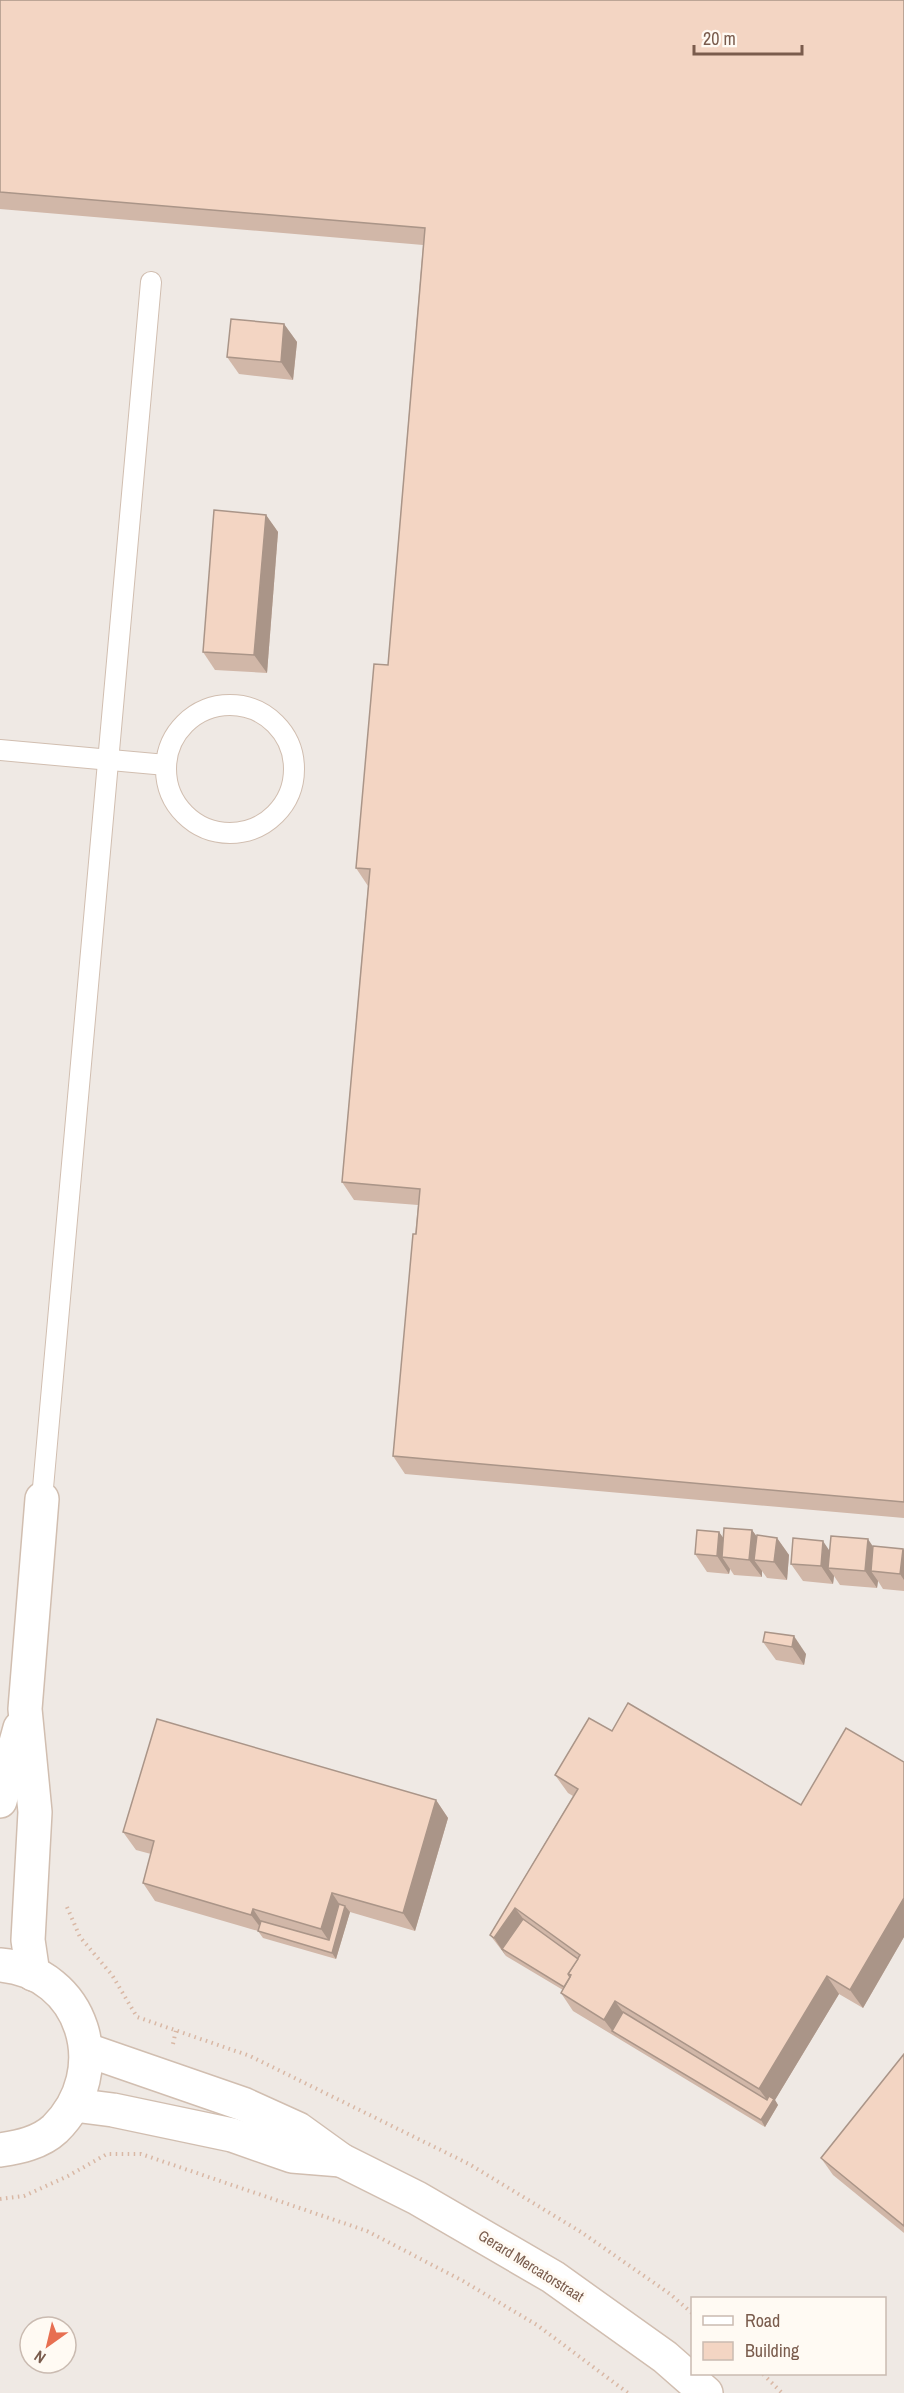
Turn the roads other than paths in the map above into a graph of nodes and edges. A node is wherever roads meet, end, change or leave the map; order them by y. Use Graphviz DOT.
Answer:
graph roads {
  1 [pos="151,282"];
  2 [pos="0,750"];
  3 [pos="108,759"];
  4 [pos="166,765"];
  5 [pos="42,1499"];
  6 [pos="26,1709"];
  7 [pos="0,1801"];
  8 [pos="0,1965"];
  9 [pos="33,1974"];
  10 [pos="87,2050"];
  11 [pos="74,2105"];
  12 [pos="0,2150"];
  13 [pos="341,2160"];
  14 [pos="706,2393"];
  1 -- 3 [label="lane"];
  2 -- 3 [label="lane"];
  3 -- 4 [label="lane"];
  3 -- 5 [label="lane"];
  4 -- 4 [label="lane"];
  5 -- 6 [label="street"];
  6 -- 7 [label="street"];
  6 -- 9 [label="street"];
  8 -- 9 [label="street"];
  9 -- 10 [label="street"];
  10 -- 11 [label="street"];
  10 -- 13 [label="street, Gerard Mercatorstraat"];
  11 -- 12 [label="street"];
  11 -- 13 [label="street, Gerard Mercatorstraat"];
  13 -- 14 [label="street, Gerard Mercatorstraat"];
}
